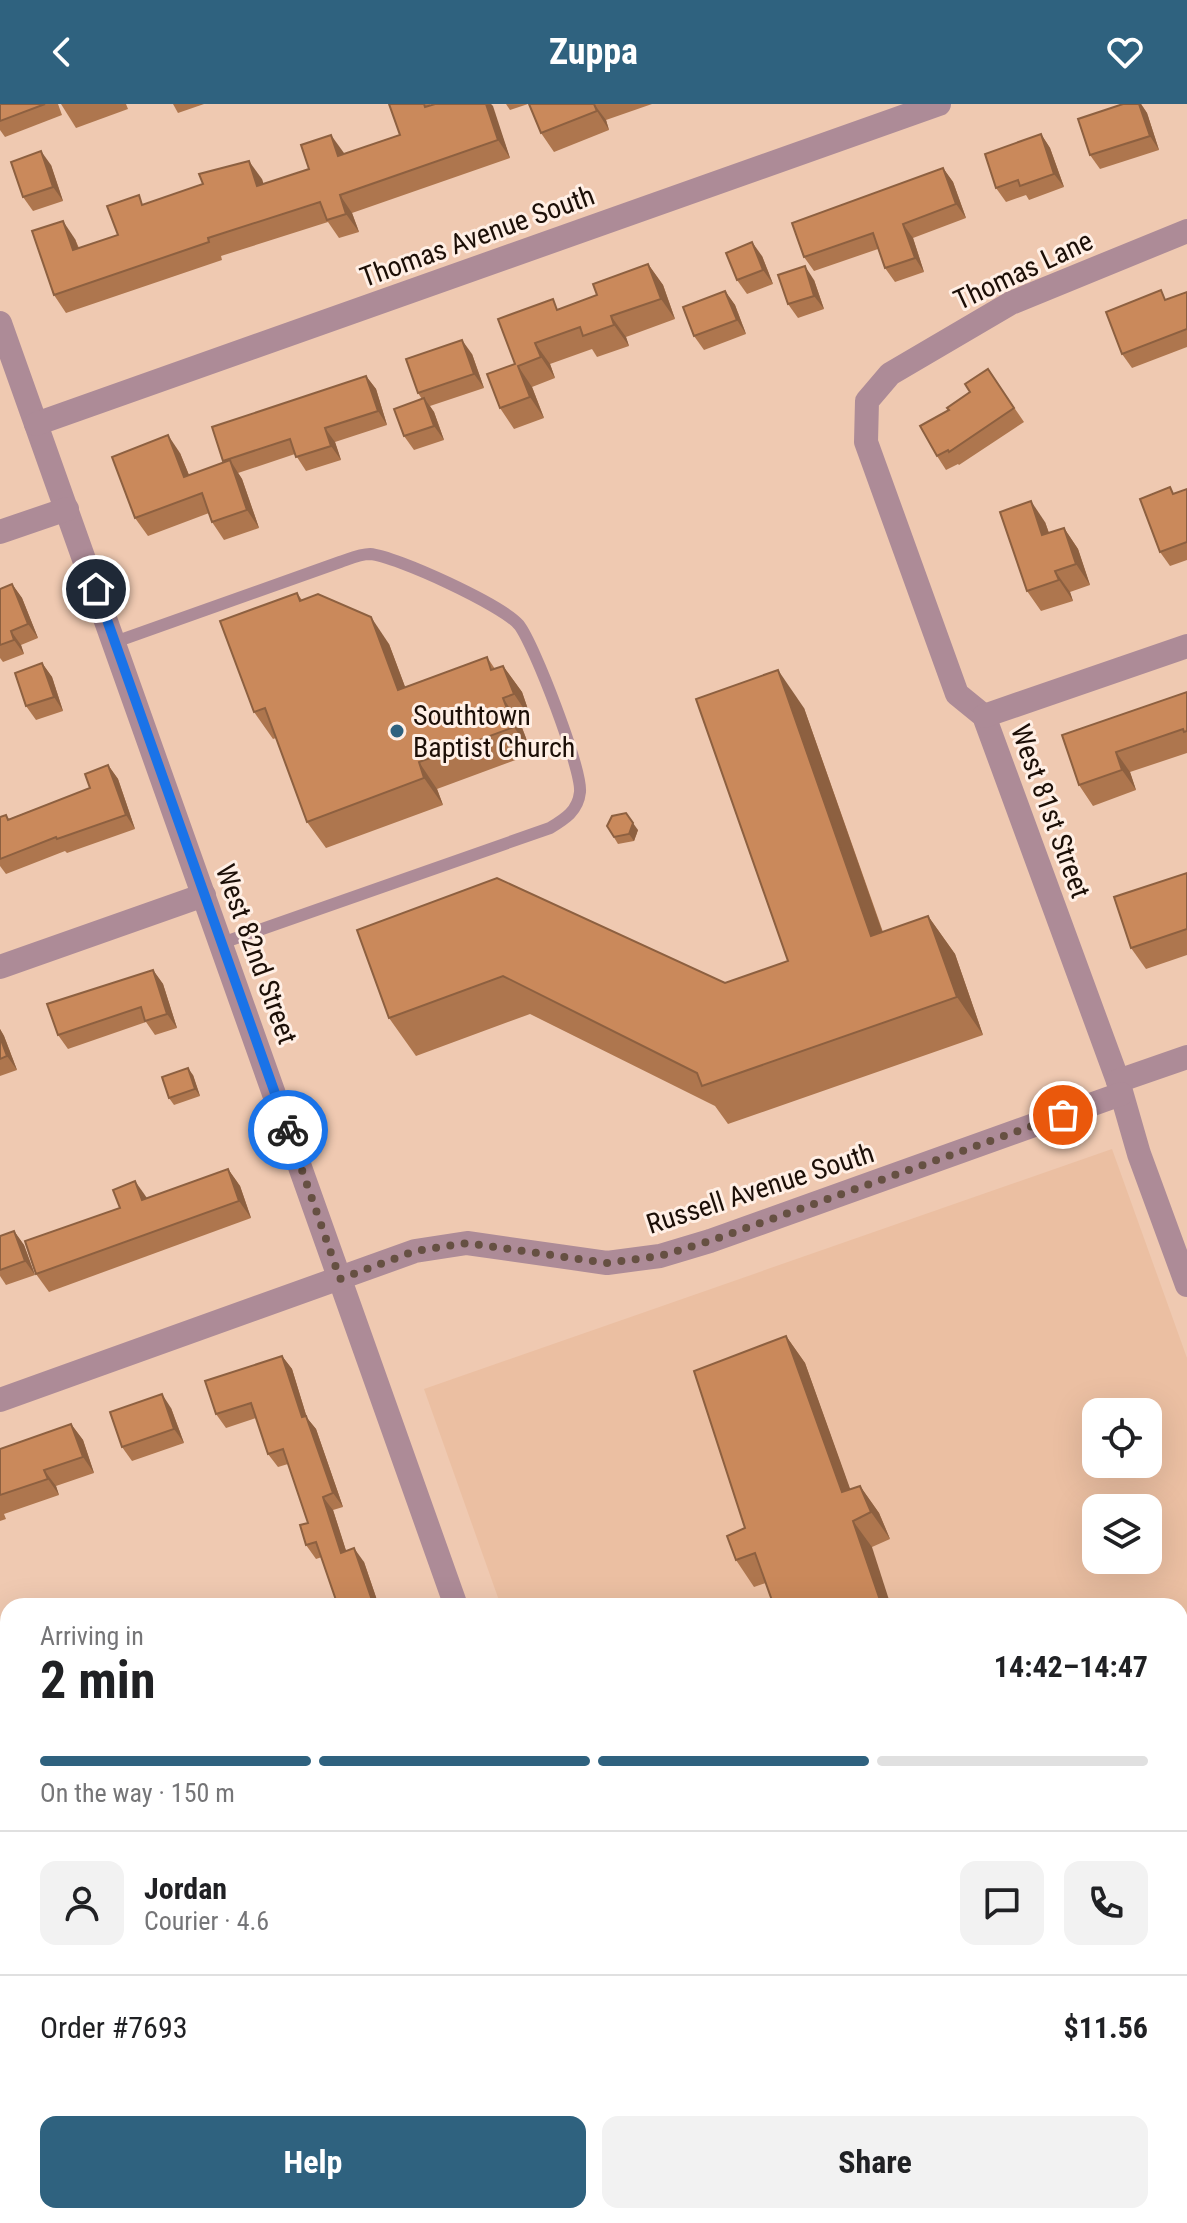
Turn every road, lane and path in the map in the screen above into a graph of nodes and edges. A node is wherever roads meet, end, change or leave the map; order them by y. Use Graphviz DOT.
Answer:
graph roads {
  1 [pos="939,104"];
  2 [pos="1187,231"];
  3 [pos="0,323"];
  4 [pos="890,374"];
  5 [pos="36,424"];
  6 [pos="67,509"];
  7 [pos="0,532"];
  8 [pos="115,642"];
  9 [pos="1187,646"];
  10 [pos="984,716"];
  11 [pos="204,895"];
  12 [pos="222,943"];
  13 [pos="0,967"];
  14 [pos="1187,1057"];
  15 [pos="1120,1088"];
  16 [pos="340,1279"];
  17 [pos="1187,1285"];
  18 [pos="0,1400"];
  19 [pos="453,1598"];
  1 -- 5 [label="street, Thomas Avenue South"];
  2 -- 4 [label="street, Thomas Lane"];
  3 -- 5 [label="street, West 82nd Street"];
  4 -- 10 [label="street, West 81st Street"];
  5 -- 6 [label="street, West 82nd Street"];
  6 -- 7 [label="street"];
  6 -- 8 [label="street, West 82nd Street"];
  8 -- 11 [label="street, West 82nd Street"];
  8 -- 12 [label="lane"];
  9 -- 10 [label="street"];
  10 -- 15 [label="street, West 81st Street"];
  11 -- 12 [label="street, West 82nd Street"];
  11 -- 13 [label="street"];
  12 -- 16 [label="street, West 82nd Street"];
  14 -- 15 [label="street, Russell Avenue South"];
  15 -- 16 [label="street, Russell Avenue South"];
  15 -- 17 [label="street, West 81st Street"];
  16 -- 18 [label="street, Russell Avenue South"];
  16 -- 19 [label="street, West 82nd Street"];
}
